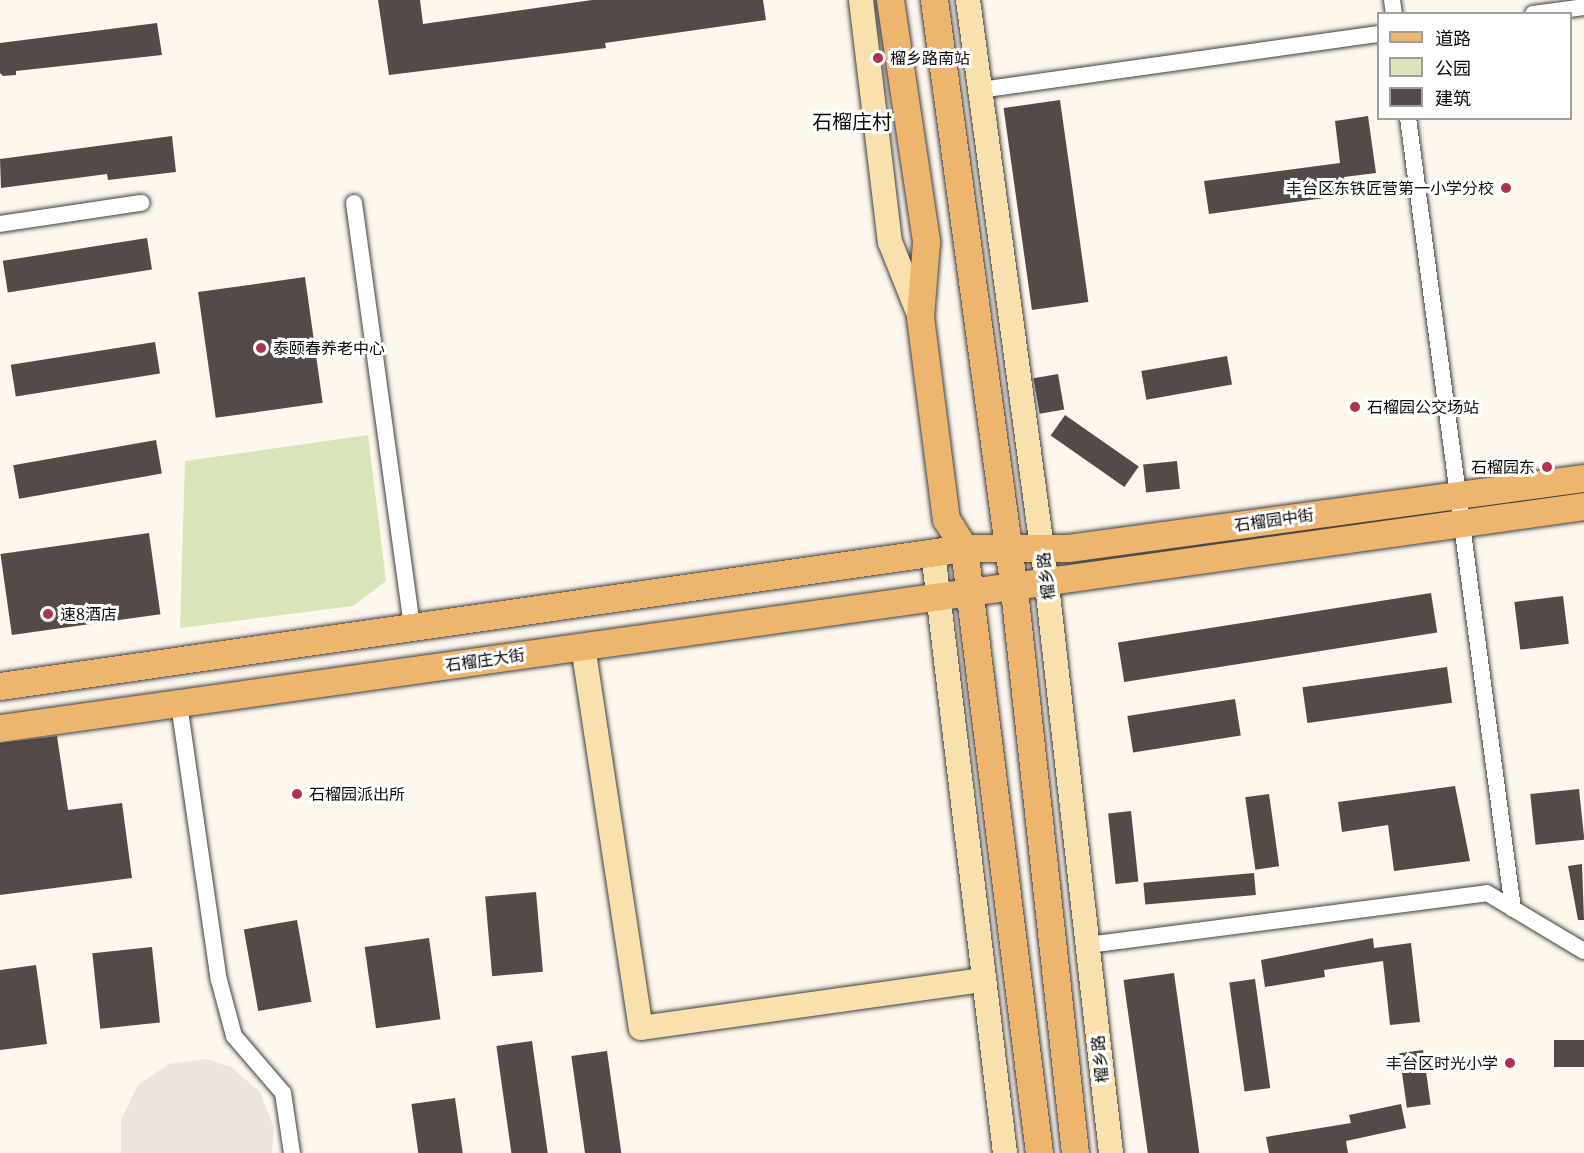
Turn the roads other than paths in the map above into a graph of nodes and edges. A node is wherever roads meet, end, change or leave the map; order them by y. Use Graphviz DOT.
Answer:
graph roads {
  1 [pos="861,0"];
  2 [pos="890,0"];
  3 [pos="934,0"];
  4 [pos="968,0"];
  5 [pos="1584,7"];
  6 [pos="1548,12"];
  7 [pos="1377,34"];
  8 [pos="980,90"];
  9 [pos="1408,120"];
  10 [pos="141,203"];
  11 [pos="354,203"];
  12 [pos="0,224"];
  13 [pos="920,317"];
  14 [pos="1584,478"];
  15 [pos="1457,494"];
  16 [pos="1584,506"];
  17 [pos="1461,524"];
  18 [pos="964,548"];
  19 [pos="1042,548"];
  20 [pos="1009,549"];
  21 [pos="933,552"];
  22 [pos="1047,585"];
  23 [pos="1014,590"];
  24 [pos="970,596"];
  25 [pos="939,599"];
  26 [pos="412,628"];
  27 [pos="583,646"];
  28 [pos="0,686"];
  29 [pos="179,704"];
  30 [pos="0,728"];
  31 [pos="1513,909"];
  32 [pos="1088,945"];
  33 [pos="1584,951"];
  34 [pos="984,980"];
  35 [pos="292,1153"];
  36 [pos="1005,1153"];
  37 [pos="1039,1153"];
  38 [pos="1076,1153"];
  39 [pos="1111,1153"];
  1 -- 13 [label="street"];
  2 -- 13 [label="main road"];
  3 -- 20 [label="main road, 榴乡路"];
  4 -- 8 [label="street, 榴乡路"];
  5 -- 6 [label="street"];
  7 -- 8 [label="street"];
  8 -- 19 [label="street, 榴乡路"];
  9 -- 15 [label="street"];
  10 -- 12 [label="street"];
  11 -- 26 [label="street"];
  13 -- 18 [label="main road"];
  14 -- 15 [label="main road, 石榴园中街"];
  15 -- 17 [label="street"];
  15 -- 19 [label="main road, 石榴园中街"];
  16 -- 17 [label="main road, 石榴园中街"];
  17 -- 22 [label="main road, 石榴园中街"];
  17 -- 31 [label="street"];
  18 -- 20 [label="main road, 石榴园中街"];
  18 -- 21 [label="main road"];
  18 -- 24 [label="main road"];
  19 -- 20 [label="main road, 石榴园中街"];
  19 -- 22 [label="street, 榴乡路"];
  20 -- 23 [label="main road, 榴乡路"];
  21 -- 25 [label="street"];
  21 -- 26 [label="main road"];
  22 -- 23 [label="main road, 石榴园中街"];
  22 -- 32 [label="street, 榴乡路"];
  23 -- 24 [label="main road, 石榴园中街"];
  23 -- 38 [label="main road, 榴乡路"];
  24 -- 25 [label="main road, 石榴庄大街"];
  24 -- 37 [label="main road"];
  25 -- 27 [label="main road, 石榴庄大街"];
  25 -- 34 [label="street"];
  26 -- 28 [label="main road"];
  27 -- 29 [label="main road, 石榴庄大街"];
  27 -- 34 [label="street"];
  29 -- 30 [label="main road, 石榴庄大街"];
  29 -- 35 [label="street"];
  31 -- 32 [label="street"];
  31 -- 33 [label="street"];
  32 -- 39 [label="street, 榴乡路"];
  34 -- 36 [label="street"];
}
